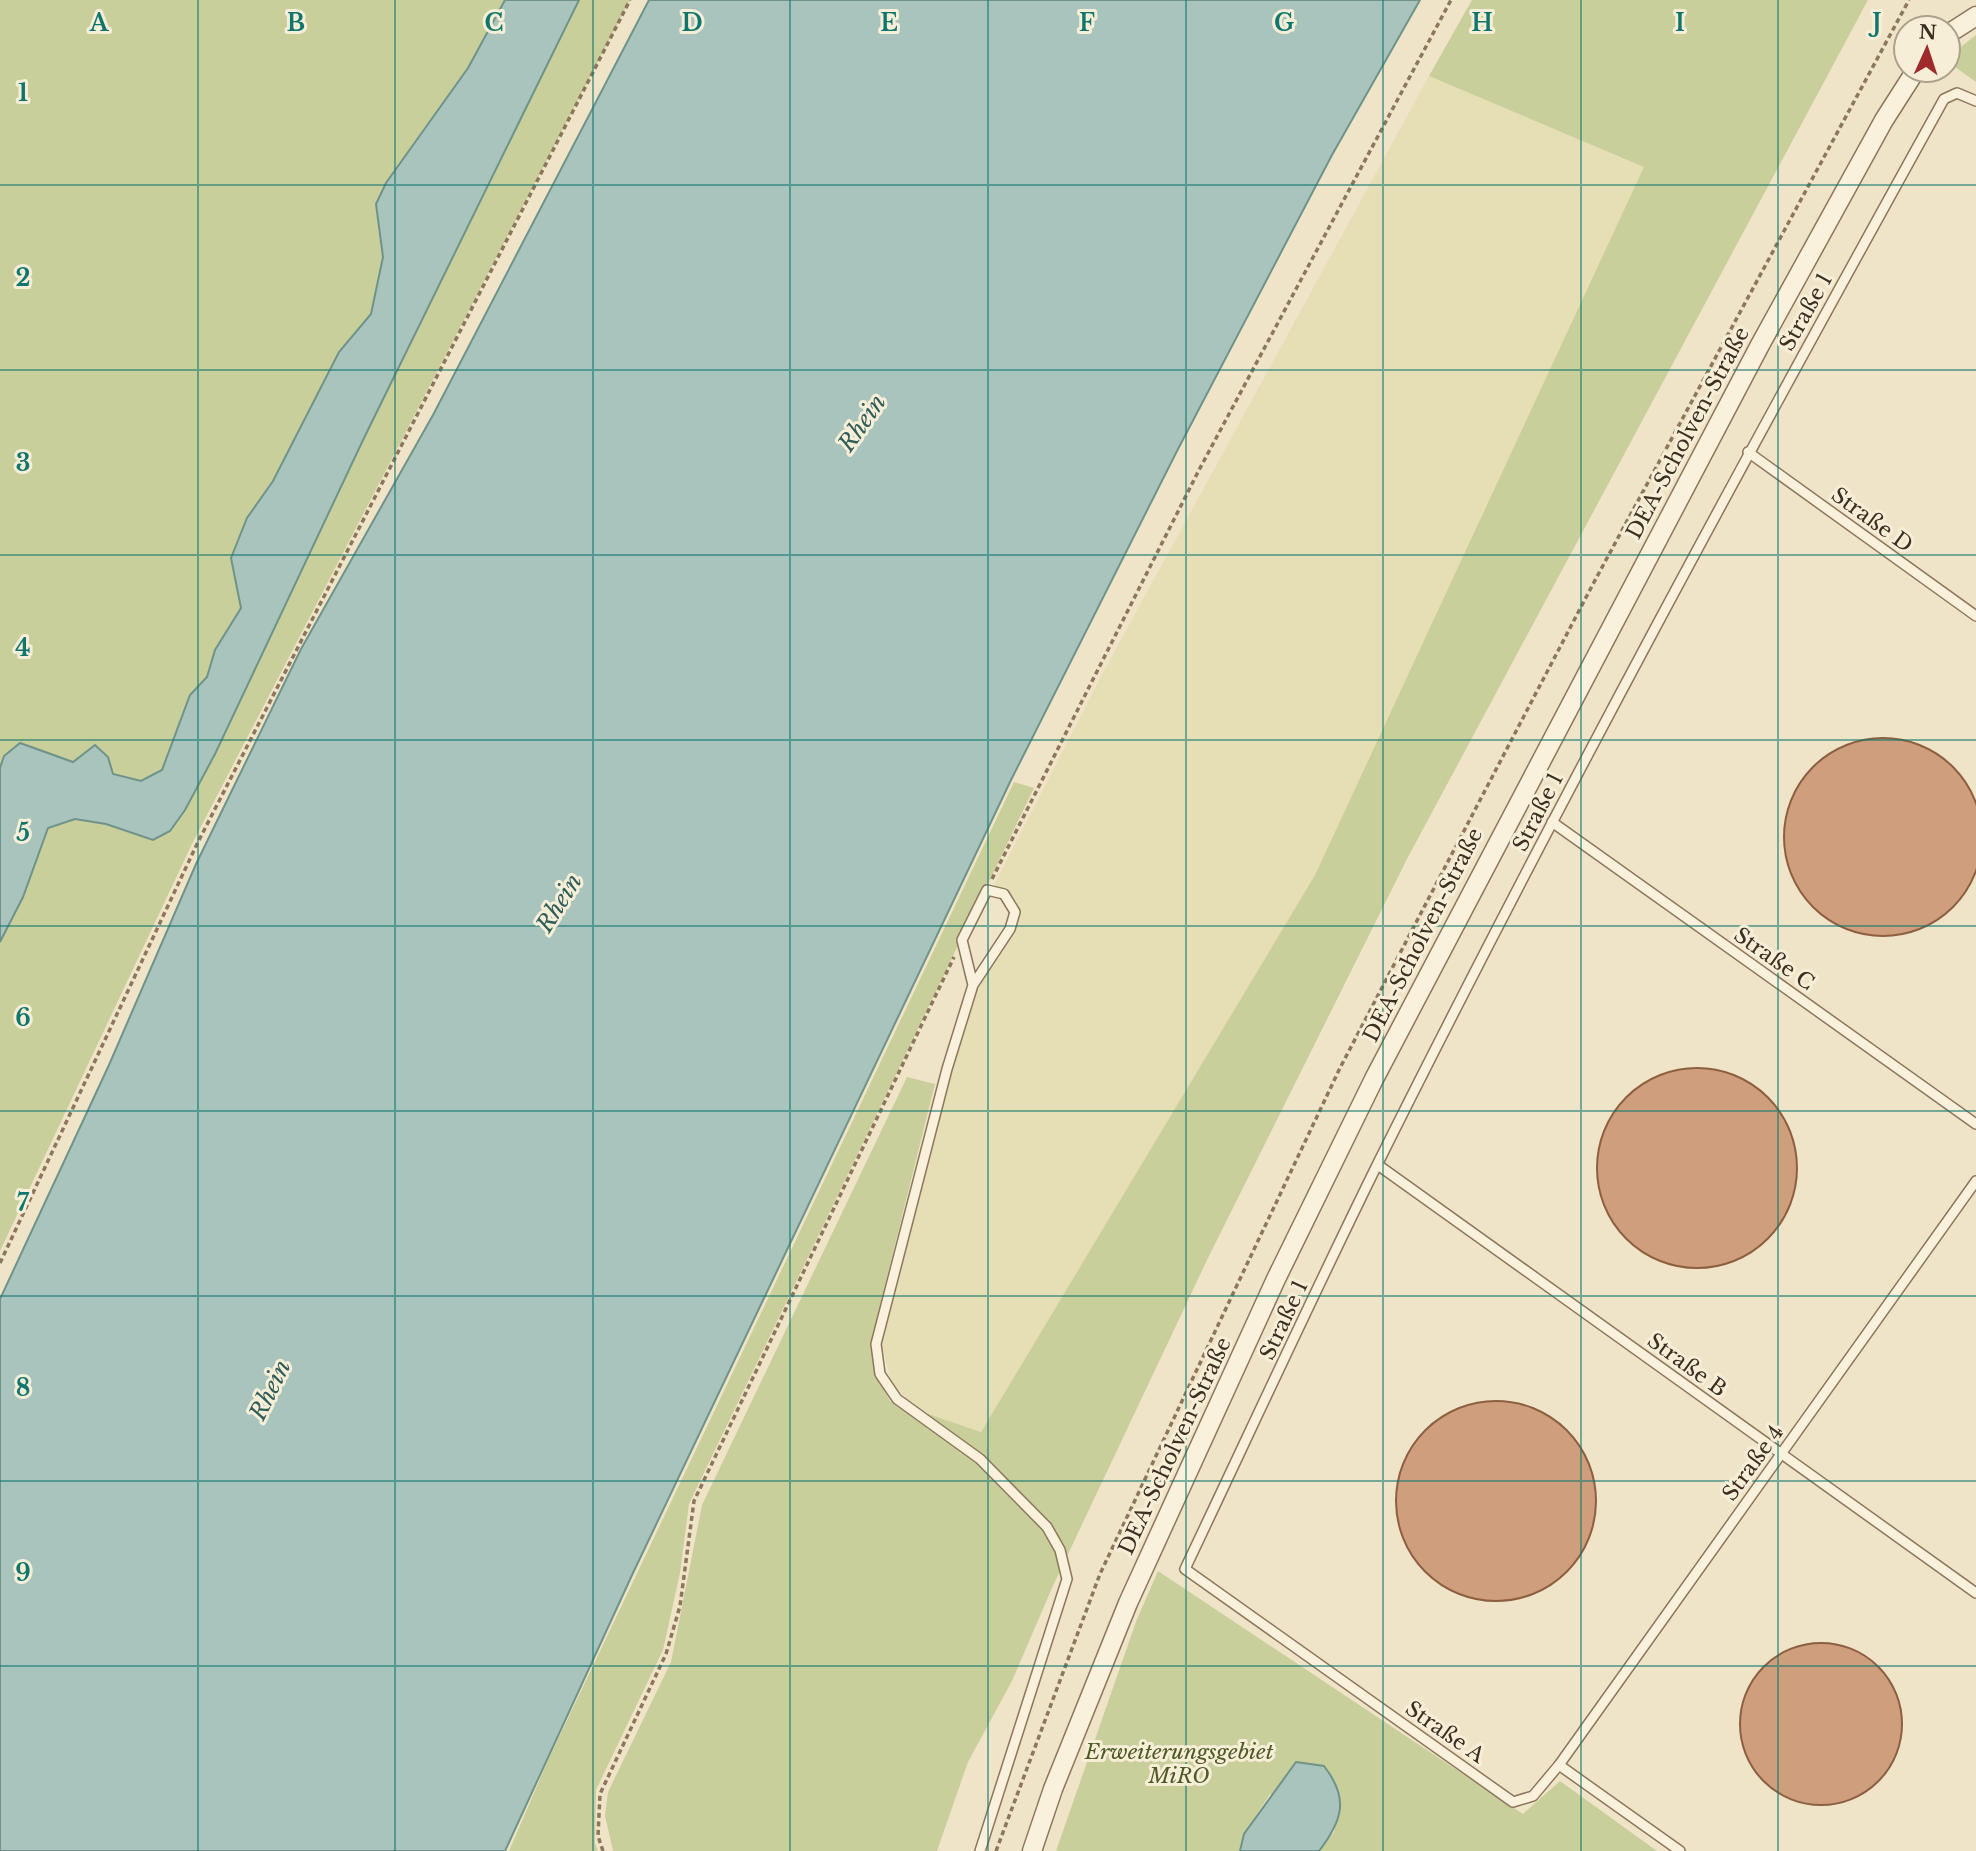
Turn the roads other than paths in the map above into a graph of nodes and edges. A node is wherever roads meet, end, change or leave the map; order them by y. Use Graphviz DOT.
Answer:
graph roads {
  1 [pos="1907,84"];
  2 [pos="1976,101"];
  3 [pos="1748,452"];
  4 [pos="1976,616"];
  5 [pos="1552,822"];
  6 [pos="973,985"];
  7 [pos="1976,1124"];
  8 [pos="1377,1165"];
  9 [pos="1976,1181"];
  10 [pos="1781,1454"];
  11 [pos="1185,1569"];
  12 [pos="1976,1593"];
  13 [pos="1559,1765"];
  14 [pos="980,1851"];
  15 [pos="1032,1851"];
  16 [pos="1680,1851"];
  1 -- 15 [label="street, DEA-Scholven-Straße"];
  2 -- 3 [label="lane, Straße 1"];
  3 -- 4 [label="lane, Straße D"];
  3 -- 5 [label="lane, Straße 1"];
  5 -- 7 [label="lane, Straße C"];
  5 -- 8 [label="lane, Straße 1"];
  6 -- 6 [label="lane"];
  6 -- 14 [label="lane"];
  8 -- 10 [label="lane, Straße B"];
  8 -- 11 [label="lane, Straße 1"];
  9 -- 10 [label="lane, Straße 4"];
  10 -- 12 [label="lane, Straße B"];
  10 -- 13 [label="lane, Straße 4"];
  11 -- 13 [label="lane, Straße A"];
  13 -- 16 [label="lane"];
}
